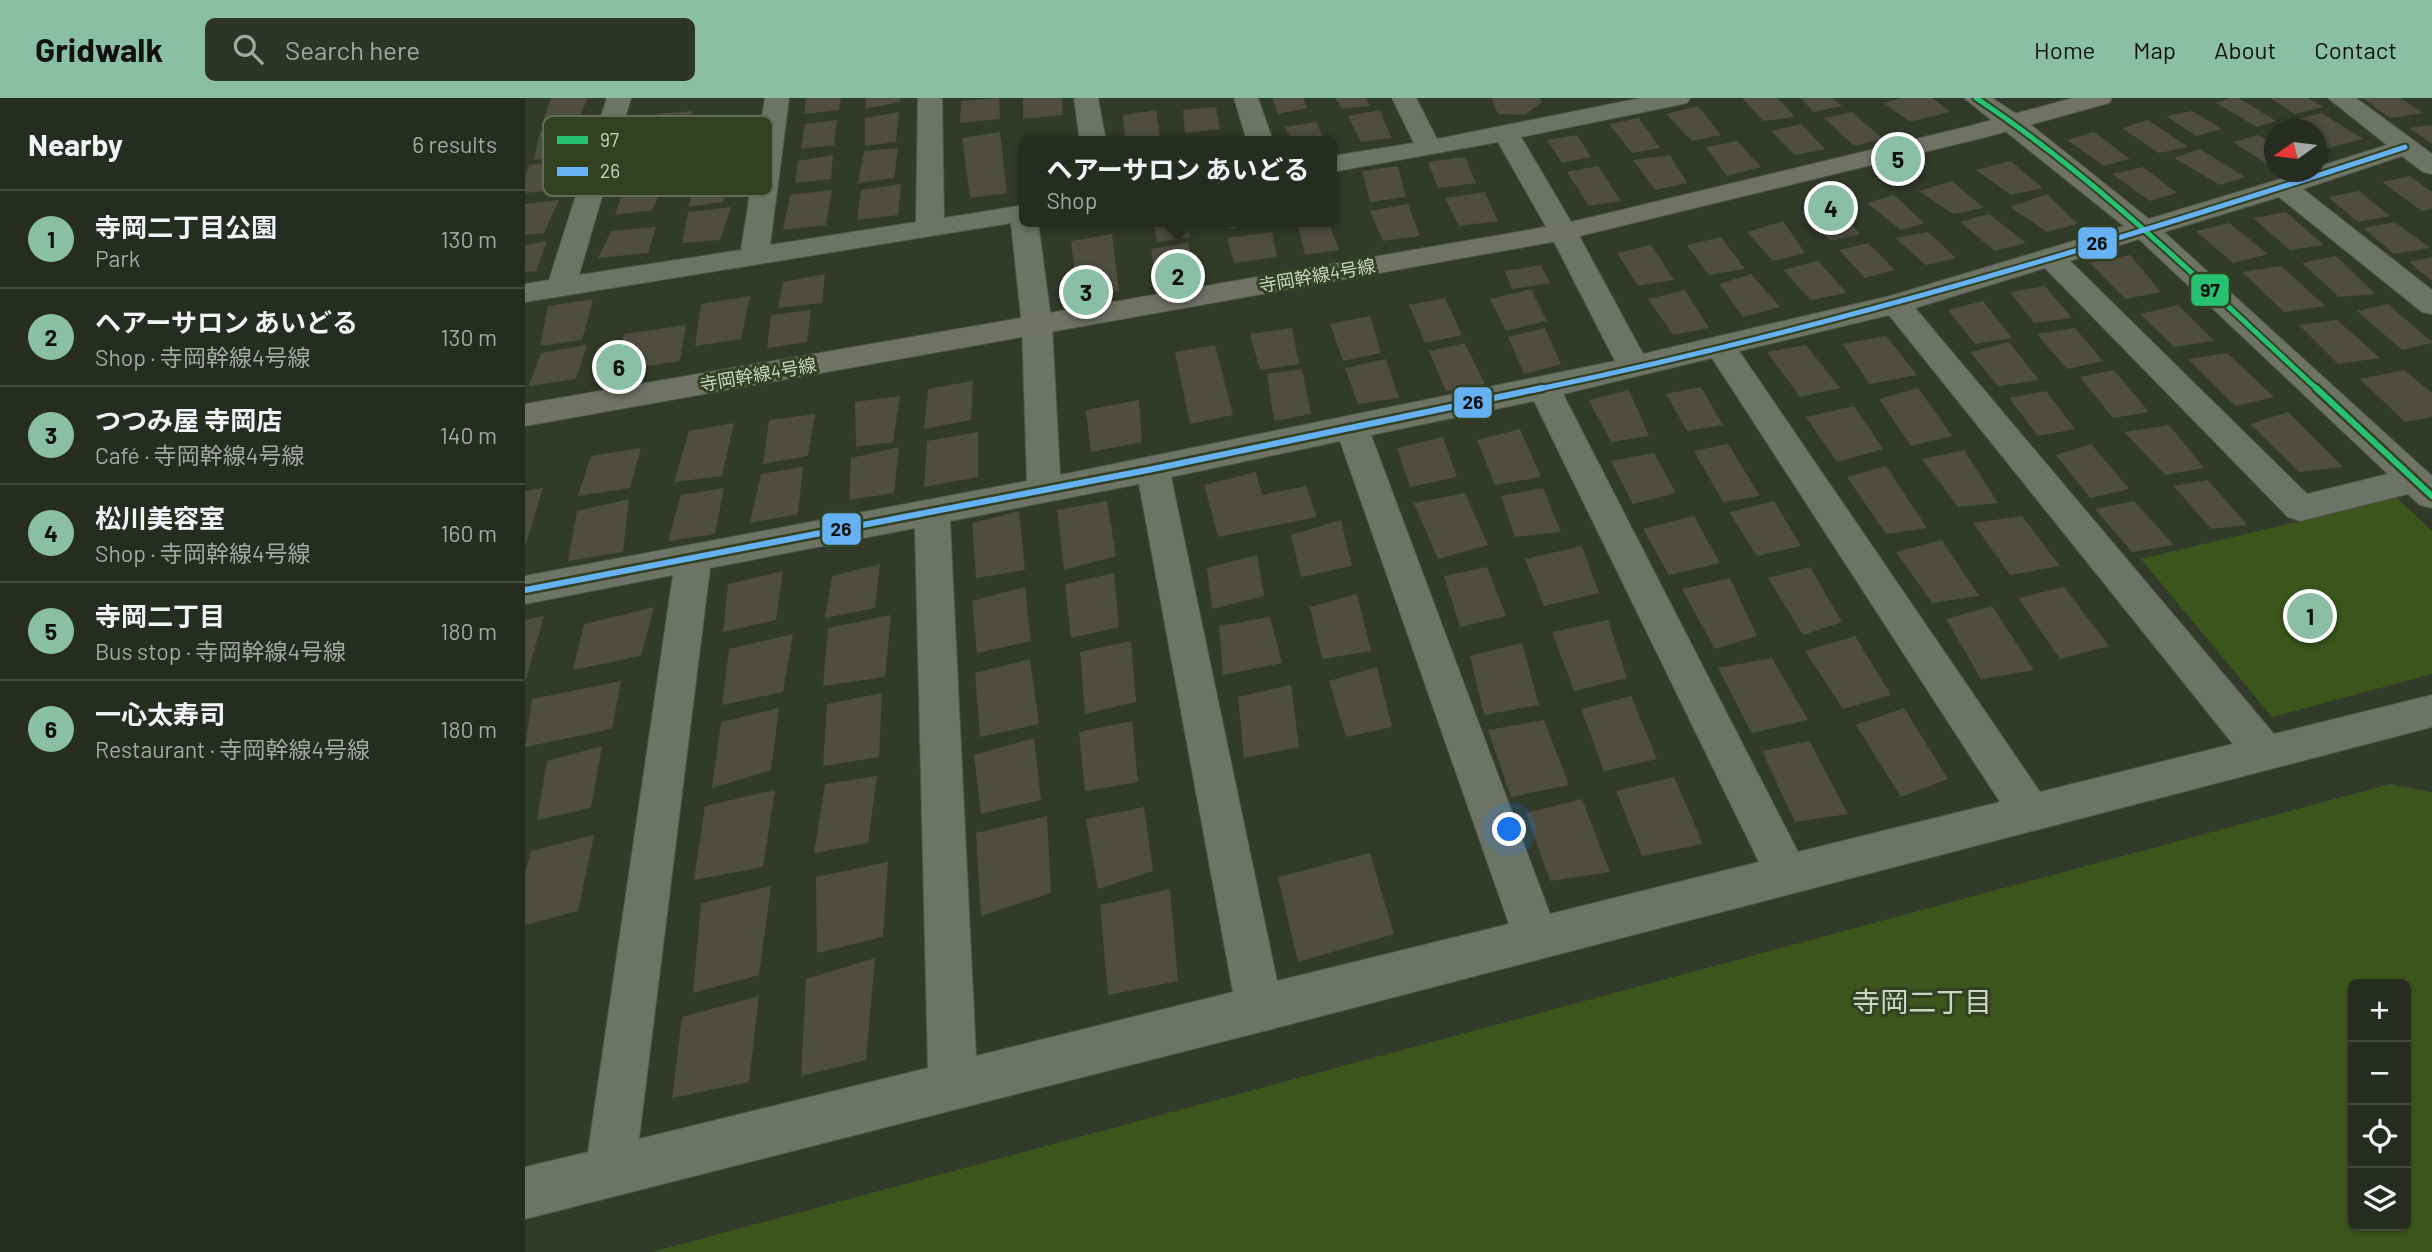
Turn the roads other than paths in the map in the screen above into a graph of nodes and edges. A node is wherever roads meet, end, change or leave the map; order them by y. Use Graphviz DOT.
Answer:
graph roads {
  1 [pos="619,98"];
  2 [pos="777,98"];
  3 [pos="930,98"];
  4 [pos="1086,98"];
  5 [pos="1246,98"];
  6 [pos="1404,98"];
  7 [pos="1557,98"];
  8 [pos="1678,98"];
  9 [pos="1976,98"];
  10 [pos="2100,98"];
  11 [pos="2340,98"];
  12 [pos="613,116"];
  13 [pos="1571,120"];
  14 [pos="2012,122"];
  15 [pos="773,125"];
  16 [pos="1506,132"];
  17 [pos="1092,136"];
  18 [pos="1258,136"];
  19 [pos="2405,146"];
  20 [pos="1429,148"];
  21 [pos="1337,163"];
  22 [pos="2432,166"];
  23 [pos="2283,187"];
  24 [pos="589,196"];
  25 [pos="763,196"];
  26 [pos="1019,214"];
  27 [pos="1025,227"];
  28 [pos="930,228"];
  29 [pos="2143,229"];
  30 [pos="1563,232"];
  31 [pos="754,256"];
  32 [pos="2050,257"];
  33 [pos="561,287"];
  34 [pos="525,293"];
  35 [pos="1896,304"];
  36 [pos="2432,305"];
  37 [pos="1037,326"];
  38 [pos="1720,346"];
  39 [pos="1634,367"];
  40 [pos="1544,388"];
  41 [pos="525,415"];
  42 [pos="1352,428"];
  43 [pos="1153,469"];
  44 [pos="2423,488"];
  45 [pos="1044,489"];
  46 [pos="932,512"];
  47 [pos="693,558"];
  48 [pos="525,590"];
  49 [pos="2432,711"];
  50 [pos="2265,753"];
  51 [pos="2031,814"];
  52 [pos="1788,876"];
  53 [pos="1537,937"];
  54 [pos="1260,1009"];
  55 [pos="953,1085"];
  56 [pos="610,1172"];
  57 [pos="525,1193"];
  1 -- 12 [label="street"];
  2 -- 15 [label="street"];
  3 -- 28 [label="street"];
  4 -- 17 [label="street"];
  5 -- 18 [label="street"];
  6 -- 20 [label="street"];
  7 -- 13 [label="street"];
  8 -- 13 [label="street"];
  9 -- 14 [label="street"];
  10 -- 14 [label="street, 寺岡幹線4号線"];
  11 -- 19 [label="street"];
  13 -- 16 [label="street"];
  14 -- 29 [label="street"];
  14 -- 30 [label="street, 寺岡幹線4号線"];
  16 -- 20 [label="street"];
  16 -- 30 [label="street"];
  19 -- 22 [label="street"];
  19 -- 23 [label="street"];
  20 -- 21 [label="street"];
  23 -- 29 [label="street"];
  23 -- 36 [label="street"];
  24 -- 33 [label="street"];
  25 -- 31 [label="street"];
  26 -- 28 [label="street"];
  27 -- 37 [label="street"];
  28 -- 31 [label="street"];
  29 -- 32 [label="street"];
  29 -- 44 [label="street"];
  30 -- 37 [label="street, 寺岡幹線4号線"];
  30 -- 39 [label="street"];
  31 -- 33 [label="street"];
  32 -- 35 [label="street"];
  32 -- 44 [label="street"];
  33 -- 34 [label="street"];
  35 -- 38 [label="street"];
  35 -- 50 [label="street"];
  37 -- 41 [label="street, 寺岡幹線4号線"];
  37 -- 45 [label="street"];
  38 -- 39 [label="street"];
  38 -- 51 [label="street"];
  39 -- 40 [label="street"];
  40 -- 42 [label="street"];
  40 -- 52 [label="street"];
  42 -- 43 [label="street"];
  42 -- 53 [label="street"];
  43 -- 45 [label="street"];
  43 -- 54 [label="street"];
  45 -- 46 [label="street"];
  46 -- 47 [label="street"];
  46 -- 55 [label="street"];
  47 -- 48 [label="street"];
  47 -- 56 [label="street"];
  49 -- 50 [label="street"];
  50 -- 51 [label="street"];
  51 -- 52 [label="street"];
  52 -- 53 [label="street"];
  53 -- 54 [label="street"];
  54 -- 55 [label="street"];
  55 -- 56 [label="street"];
  56 -- 57 [label="street"];
}
